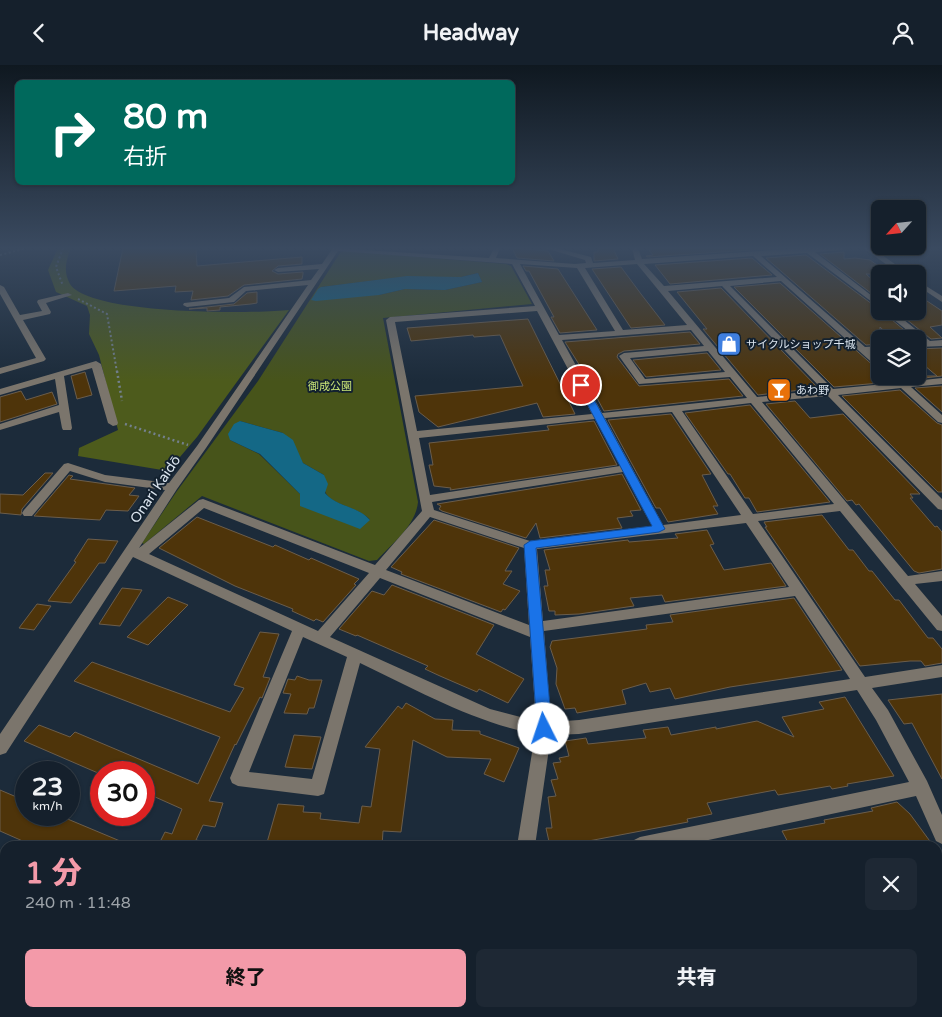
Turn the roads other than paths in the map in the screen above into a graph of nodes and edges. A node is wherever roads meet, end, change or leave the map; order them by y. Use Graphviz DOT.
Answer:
graph roads {
  1 [pos="3,292"];
  2 [pos="240,292"];
  3 [pos="307,292"];
  4 [pos="532,292"];
  5 [pos="596,292"];
  6 [pos="664,292"];
  7 [pos="732,292"];
  8 [pos="798,292"];
  9 [pos="931,292"];
  10 [pos="68,295"];
  11 [pos="942,300"];
  12 [pos="187,305"];
  13 [pos="540,308"];
  14 [pos="18,319"];
  15 [pos="898,320"];
  16 [pos="692,327"];
  17 [pos="621,333"];
  18 [pos="556,338"];
  19 [pos="942,343"];
  20 [pos="928,344"];
  21 [pos="710,348"];
  22 [pos="864,350"];
  23 [pos="871,350"];
  24 [pos="871,357"];
  25 [pos="0,371"];
  26 [pos="58,374"];
  27 [pos="732,374"];
  28 [pos="942,381"];
  29 [pos="926,383"];
  30 [pos="902,385"];
  31 [pos="0,392"];
  32 [pos="830,392"];
  33 [pos="754,400"];
  34 [pos="64,407"];
  35 [pos="675,408"];
  36 [pos="598,416"];
  37 [pos="942,420"];
  38 [pos="113,423"];
  39 [pos="0,427"];
  40 [pos="67,427"];
  41 [pos="414,435"];
  42 [pos="626,468"];
  43 [pos="172,487"];
  44 [pos="426,499"];
  45 [pos="942,505"];
  46 [pos="842,507"];
  47 [pos="428,512"];
  48 [pos="28,513"];
  49 [pos="749,518"];
  50 [pos="659,529"];
  51 [pos="530,545"];
  52 [pos="135,553"];
  53 [pos="376,572"];
  54 [pos="942,576"];
  55 [pos="905,581"];
  56 [pos="798,591"];
  57 [pos="942,626"];
  58 [pos="300,628"];
  59 [pos="537,630"];
  60 [pos="321,638"];
  61 [pos="355,653"];
  62 [pos="942,671"];
  63 [pos="861,683"];
  64 [pos="544,729"];
  65 [pos="0,748"];
  66 [pos="921,787"];
  67 [pos="942,835"];
  68 [pos="527,841"];
  69 [pos="664,841"];
  1 -- 14 [label="street"];
  2 -- 12 [label="street"];
  3 -- 43 [label="street, Onari Kaidō"];
  4 -- 13 [label="street"];
  5 -- 17 [label="street"];
  6 -- 16 [label="street"];
  7 -- 32 [label="street"];
  8 -- 22 [label="street"];
  9 -- 11 [label="street"];
  10 -- 14 [label="street"];
  13 -- 18 [label="street"];
  13 -- 41 [label="street"];
  14 -- 25 [label="street"];
  15 -- 20 [label="street"];
  16 -- 17 [label="street"];
  16 -- 21 [label="street"];
  17 -- 18 [label="street"];
  18 -- 36 [label="street"];
  19 -- 20 [label="street"];
  21 -- 27 [label="street"];
  21 -- 27 [label="street"];
  22 -- 23 [label="street"];
  22 -- 24 [label="street"];
  26 -- 31 [label="street"];
  26 -- 34 [label="street"];
  26 -- 38 [label="street"];
  27 -- 33 [label="street"];
  28 -- 29 [label="street"];
  30 -- 32 [label="street"];
  30 -- 37 [label="street"];
  32 -- 33 [label="street"];
  32 -- 45 [label="street"];
  33 -- 35 [label="street"];
  33 -- 46 [label="street"];
  34 -- 39 [label="street"];
  34 -- 40 [label="street"];
  35 -- 36 [label="street"];
  35 -- 49 [label="street"];
  36 -- 41 [label="street"];
  36 -- 42 [label="street"];
  41 -- 44 [label="street"];
  42 -- 44 [label="street"];
  42 -- 50 [label="street"];
  43 -- 48 [label="street"];
  43 -- 52 [label="street, Onari Kaidō"];
  44 -- 47 [label="street"];
  46 -- 49 [label="street"];
  46 -- 55 [label="street"];
  47 -- 51 [label="street"];
  47 -- 53 [label="street"];
  49 -- 50 [label="street"];
  49 -- 56 [label="street"];
  50 -- 51 [label="street"];
  51 -- 59 [label="street"];
  52 -- 53 [label="street"];
  52 -- 58 [label="street"];
  52 -- 65 [label="street, Onari Kaidō"];
  53 -- 59 [label="street"];
  53 -- 60 [label="street"];
  54 -- 55 [label="street"];
  55 -- 57 [label="street"];
  56 -- 59 [label="street"];
  56 -- 63 [label="street"];
  58 -- 60 [label="street"];
  58 -- 61 [label="street"];
  59 -- 64 [label="street"];
  60 -- 61 [label="street"];
  61 -- 64 [label="street"];
  62 -- 63 [label="street"];
  63 -- 64 [label="street"];
  63 -- 66 [label="street"];
  64 -- 68 [label="street"];
  66 -- 67 [label="street"];
  66 -- 69 [label="street"];
}
